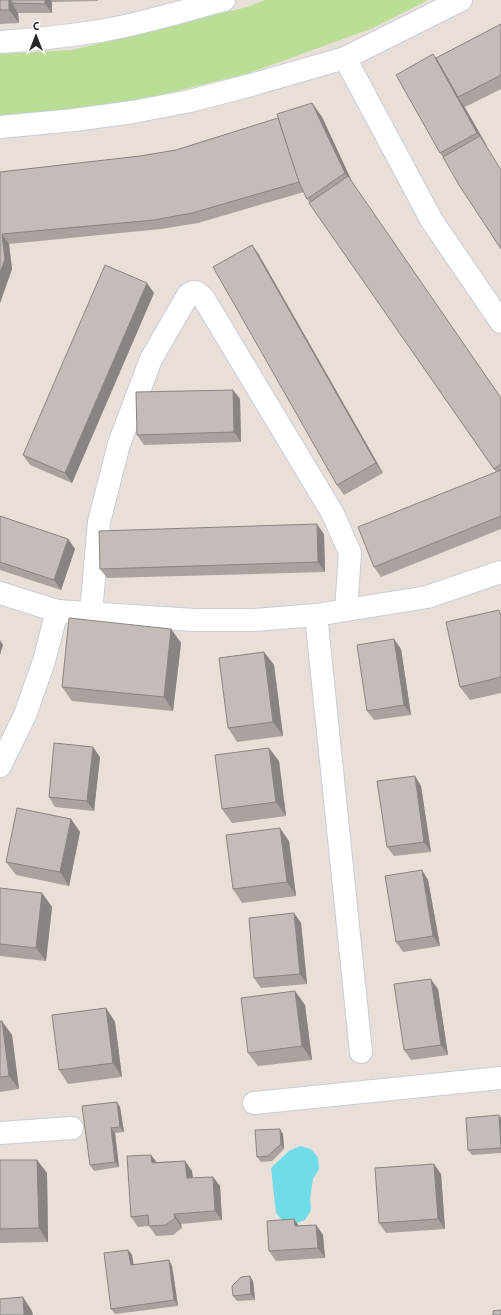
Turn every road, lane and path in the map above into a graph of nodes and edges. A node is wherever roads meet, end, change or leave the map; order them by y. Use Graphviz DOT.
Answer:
graph roads {
  1 [pos="224,0"];
  2 [pos="461,0"];
  3 [pos="0,42"];
  4 [pos="345,58"];
  5 [pos="0,127"];
  6 [pos="501,322"];
  7 [pos="501,572"];
  8 [pos="0,593"];
  9 [pos="346,610"];
  10 [pos="57,611"];
  11 [pos="91,613"];
  12 [pos="316,615"];
  13 [pos="0,766"];
  14 [pos="361,1052"];
  15 [pos="501,1078"];
  16 [pos="254,1103"];
  17 [pos="72,1128"];
  18 [pos="0,1133"];
  1 -- 3 [label="street"];
  2 -- 4 [label="street"];
  4 -- 5 [label="street"];
  4 -- 6 [label="street"];
  7 -- 9 [label="street"];
  8 -- 10 [label="street"];
  9 -- 11 [label="street"];
  9 -- 12 [label="street"];
  10 -- 11 [label="street"];
  10 -- 13 [label="street"];
  11 -- 12 [label="street"];
  12 -- 14 [label="street"];
  15 -- 16 [label="street"];
  17 -- 18 [label="street"];
}
